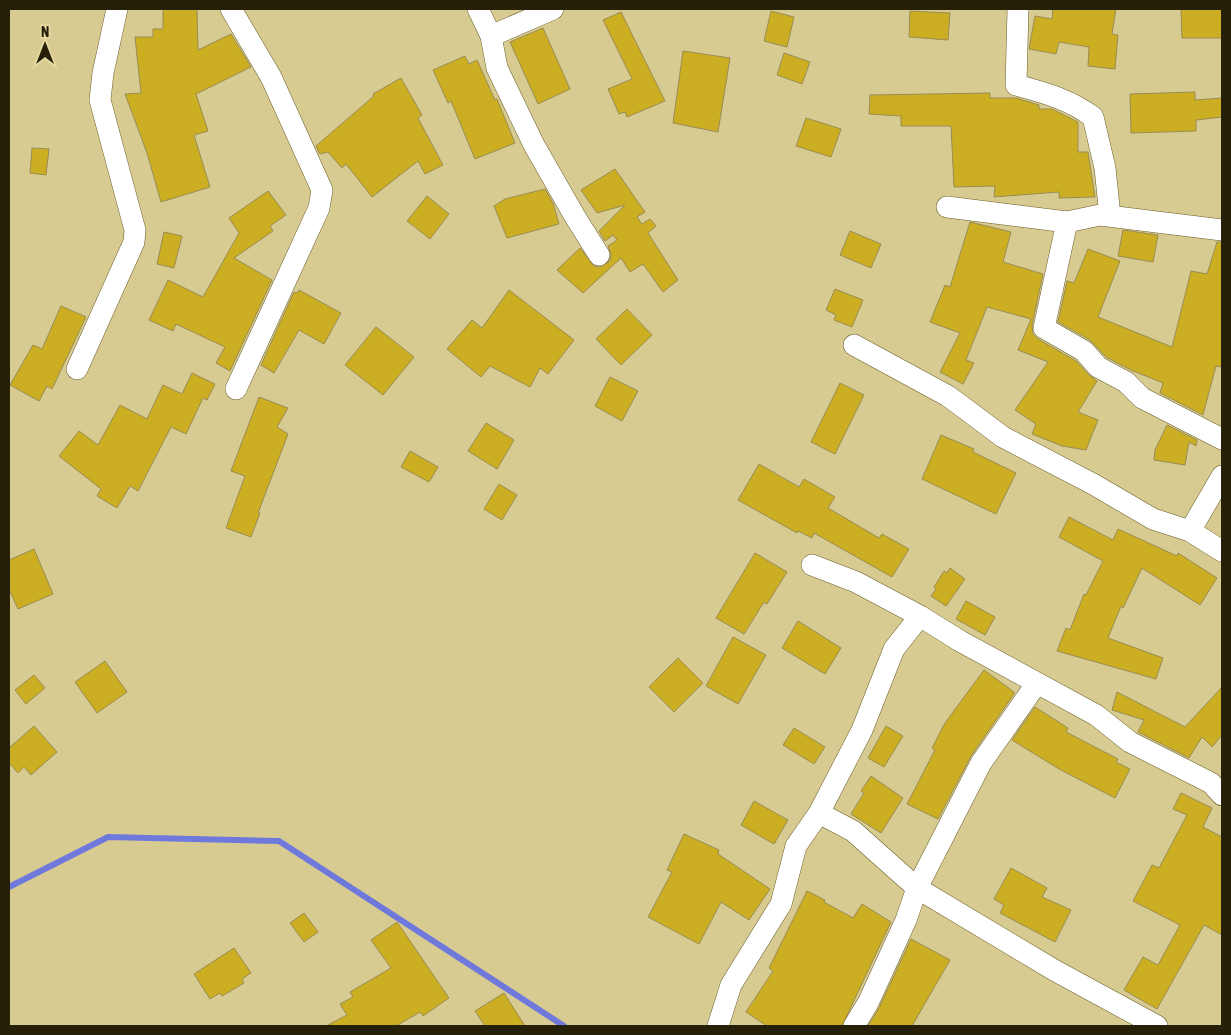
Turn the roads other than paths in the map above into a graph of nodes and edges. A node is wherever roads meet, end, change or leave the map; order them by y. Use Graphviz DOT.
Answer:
graph roads {
  1 [pos="117,9"];
  2 [pos="231,9"];
  3 [pos="478,9"];
  4 [pos="553,9"];
  5 [pos="1018,9"];
  6 [pos="491,36"];
  7 [pos="947,207"];
  8 [pos="1110,216"];
  9 [pos="1067,222"];
  10 [pos="1222,230"];
  11 [pos="600,255"];
  12 [pos="854,345"];
  13 [pos="77,369"];
  14 [pos="236,389"];
  15 [pos="1222,439"];
  16 [pos="1222,476"];
  17 [pos="1190,531"];
  18 [pos="1222,551"];
  19 [pos="812,565"];
  20 [pos="920,616"];
  21 [pos="1037,683"];
  22 [pos="1222,795"];
  23 [pos="819,813"];
  24 [pos="917,888"];
  25 [pos="713,1026"];
  26 [pos="719,1026"];
  27 [pos="854,1026"];
  28 [pos="1157,1026"];
  1 -- 13 [label="street"];
  2 -- 14 [label="street"];
  3 -- 6 [label="street"];
  4 -- 6 [label="street"];
  5 -- 8 [label="street"];
  6 -- 11 [label="street"];
  7 -- 9 [label="street"];
  8 -- 9 [label="street"];
  8 -- 10 [label="street"];
  9 -- 15 [label="street"];
  12 -- 17 [label="street"];
  16 -- 17 [label="street"];
  17 -- 18 [label="street"];
  19 -- 20 [label="street"];
  20 -- 21 [label="street"];
  20 -- 23 [label="street"];
  21 -- 22 [label="street"];
  21 -- 24 [label="street"];
  23 -- 24 [label="street"];
  23 -- 26 [label="street"];
  24 -- 27 [label="street"];
  24 -- 28 [label="street"];
  25 -- 26 [label="street"];
}
